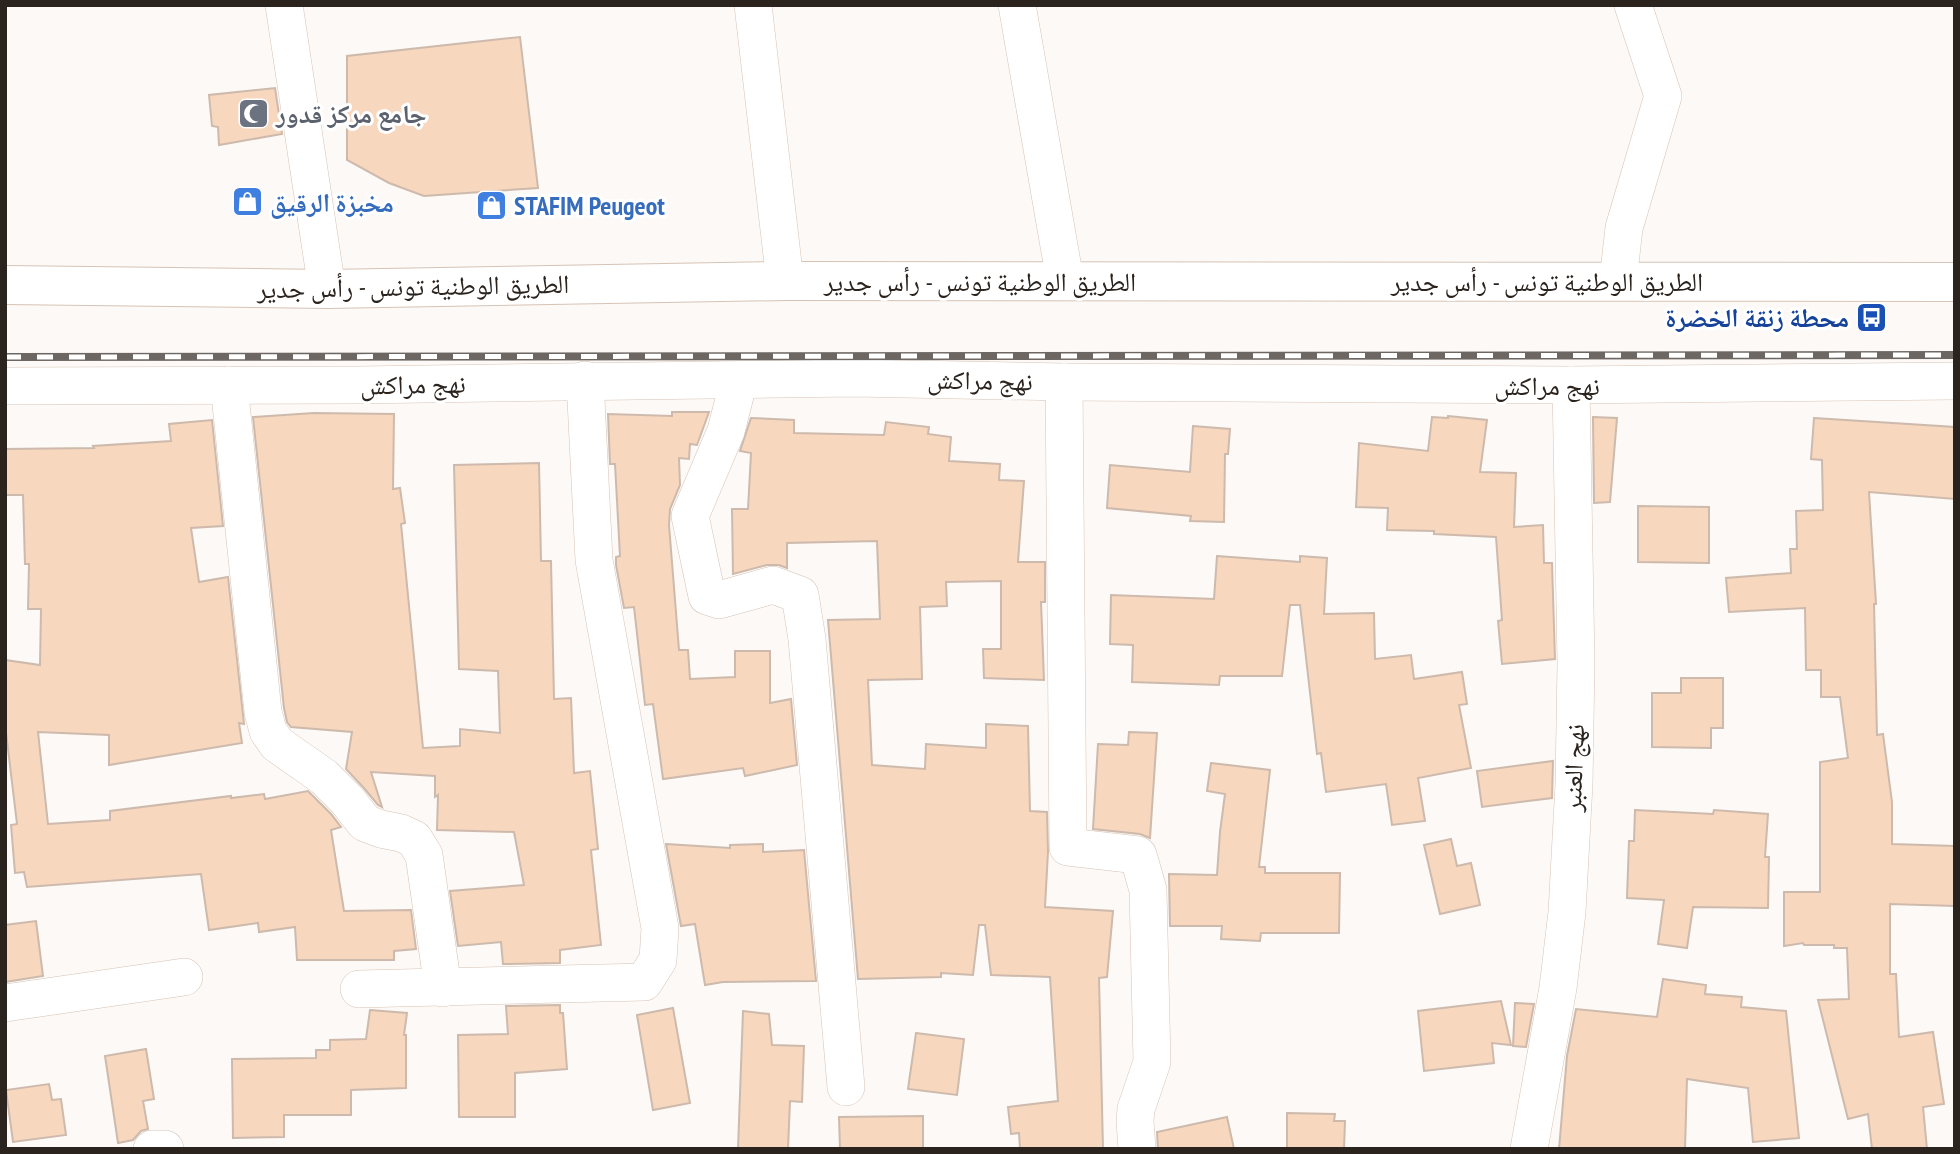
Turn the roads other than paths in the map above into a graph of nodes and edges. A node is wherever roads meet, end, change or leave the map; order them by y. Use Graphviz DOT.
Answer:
graph roads {
  1 [pos="284,5"];
  2 [pos="752,5"];
  3 [pos="1017,5"];
  4 [pos="1633,5"];
  5 [pos="1065,280"];
  6 [pos="785,281"];
  7 [pos="1618,281"];
  8 [pos="1955,282"];
  9 [pos="5,285"];
  10 [pos="327,289"];
  11 [pos="585,380"];
  12 [pos="739,380"];
  13 [pos="1955,381"];
  14 [pos="1064,382"];
  15 [pos="229,385"];
  16 [pos="1571,385"];
  17 [pos="5,386"];
  18 [pos="184,977"];
  19 [pos="443,988"];
  20 [pos="359,989"];
  21 [pos="5,1003"];
  22 [pos="846,1087"];
  23 [pos="152,1149"];
  24 [pos="165,1149"];
  25 [pos="1137,1149"];
  26 [pos="1528,1149"];
  1 -- 10 [label="street"];
  2 -- 6 [label="street"];
  3 -- 5 [label="street"];
  4 -- 7 [label="street"];
  5 -- 6 [label="main road, الطريق الوطنية تونس - رأس جدير"];
  5 -- 7 [label="main road, الطريق الوطنية تونس - رأس جدير"];
  6 -- 10 [label="main road, الطريق الوطنية تونس - رأس جدير"];
  7 -- 8 [label="main road, الطريق الوطنية تونس - رأس جدير"];
  9 -- 10 [label="main road, الطريق الوطنية تونس - رأس جدير"];
  11 -- 12 [label="street, نهج مراكش"];
  11 -- 15 [label="street, نهج مراكش"];
  11 -- 19 [label="street"];
  12 -- 14 [label="street, نهج مراكش"];
  12 -- 22 [label="street"];
  13 -- 16 [label="street, نهج مراكش"];
  14 -- 16 [label="street, نهج مراكش"];
  14 -- 25 [label="street"];
  15 -- 17 [label="street, نهج مراكش"];
  15 -- 19 [label="street"];
  16 -- 26 [label="street, نهج العنبر"];
  18 -- 21 [label="street"];
  19 -- 20 [label="street"];
  23 -- 24 [label="street"];
}
